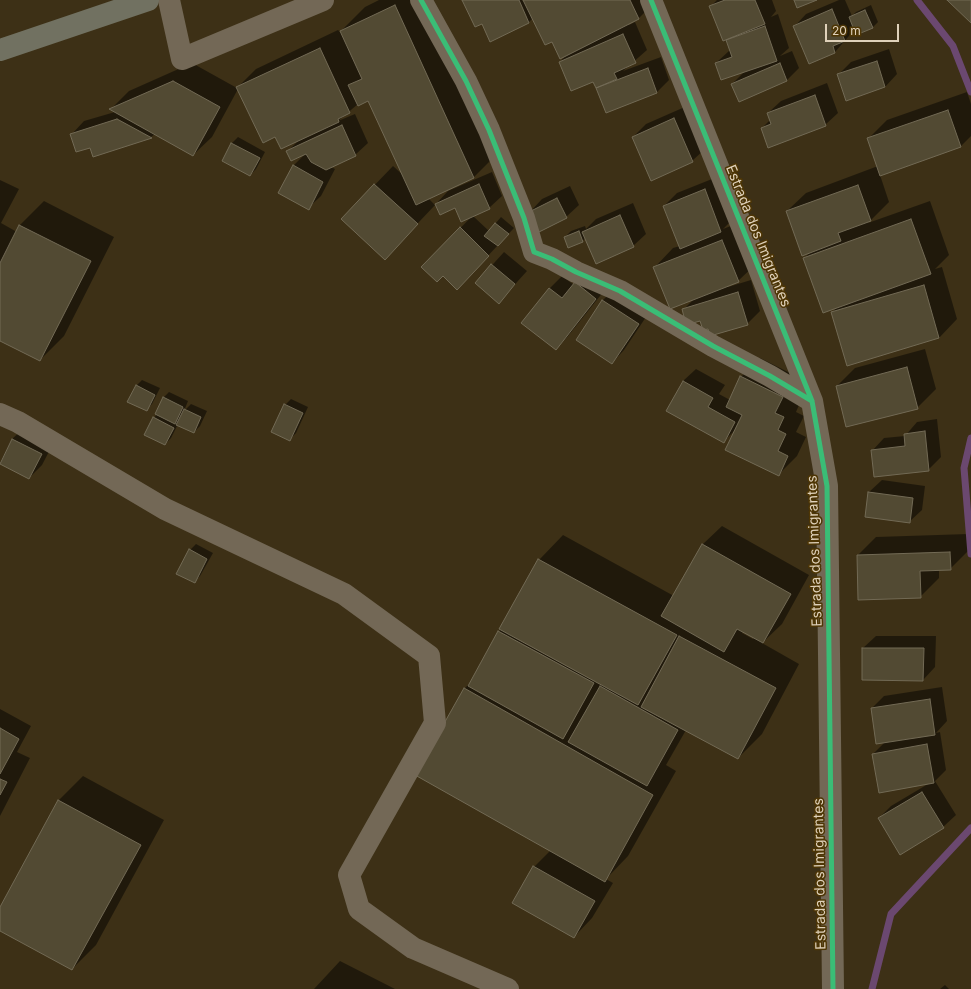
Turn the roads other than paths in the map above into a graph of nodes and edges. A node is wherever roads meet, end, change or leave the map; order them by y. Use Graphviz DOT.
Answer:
graph roads {
  1 [pos="148,0"];
  2 [pos="169,0"];
  3 [pos="323,0"];
  4 [pos="420,0"];
  5 [pos="651,0"];
  6 [pos="0,50"];
  7 [pos="812,401"];
  8 [pos="0,414"];
  9 [pos="508,989"];
  10 [pos="833,989"];
  1 -- 6 [label="main road"];
  2 -- 3 [label="street"];
  4 -- 7 [label="street"];
  5 -- 7 [label="street, Estrada dos Imigrantes"];
  7 -- 10 [label="street, Estrada dos Imigrantes"];
  8 -- 9 [label="street"];
}
